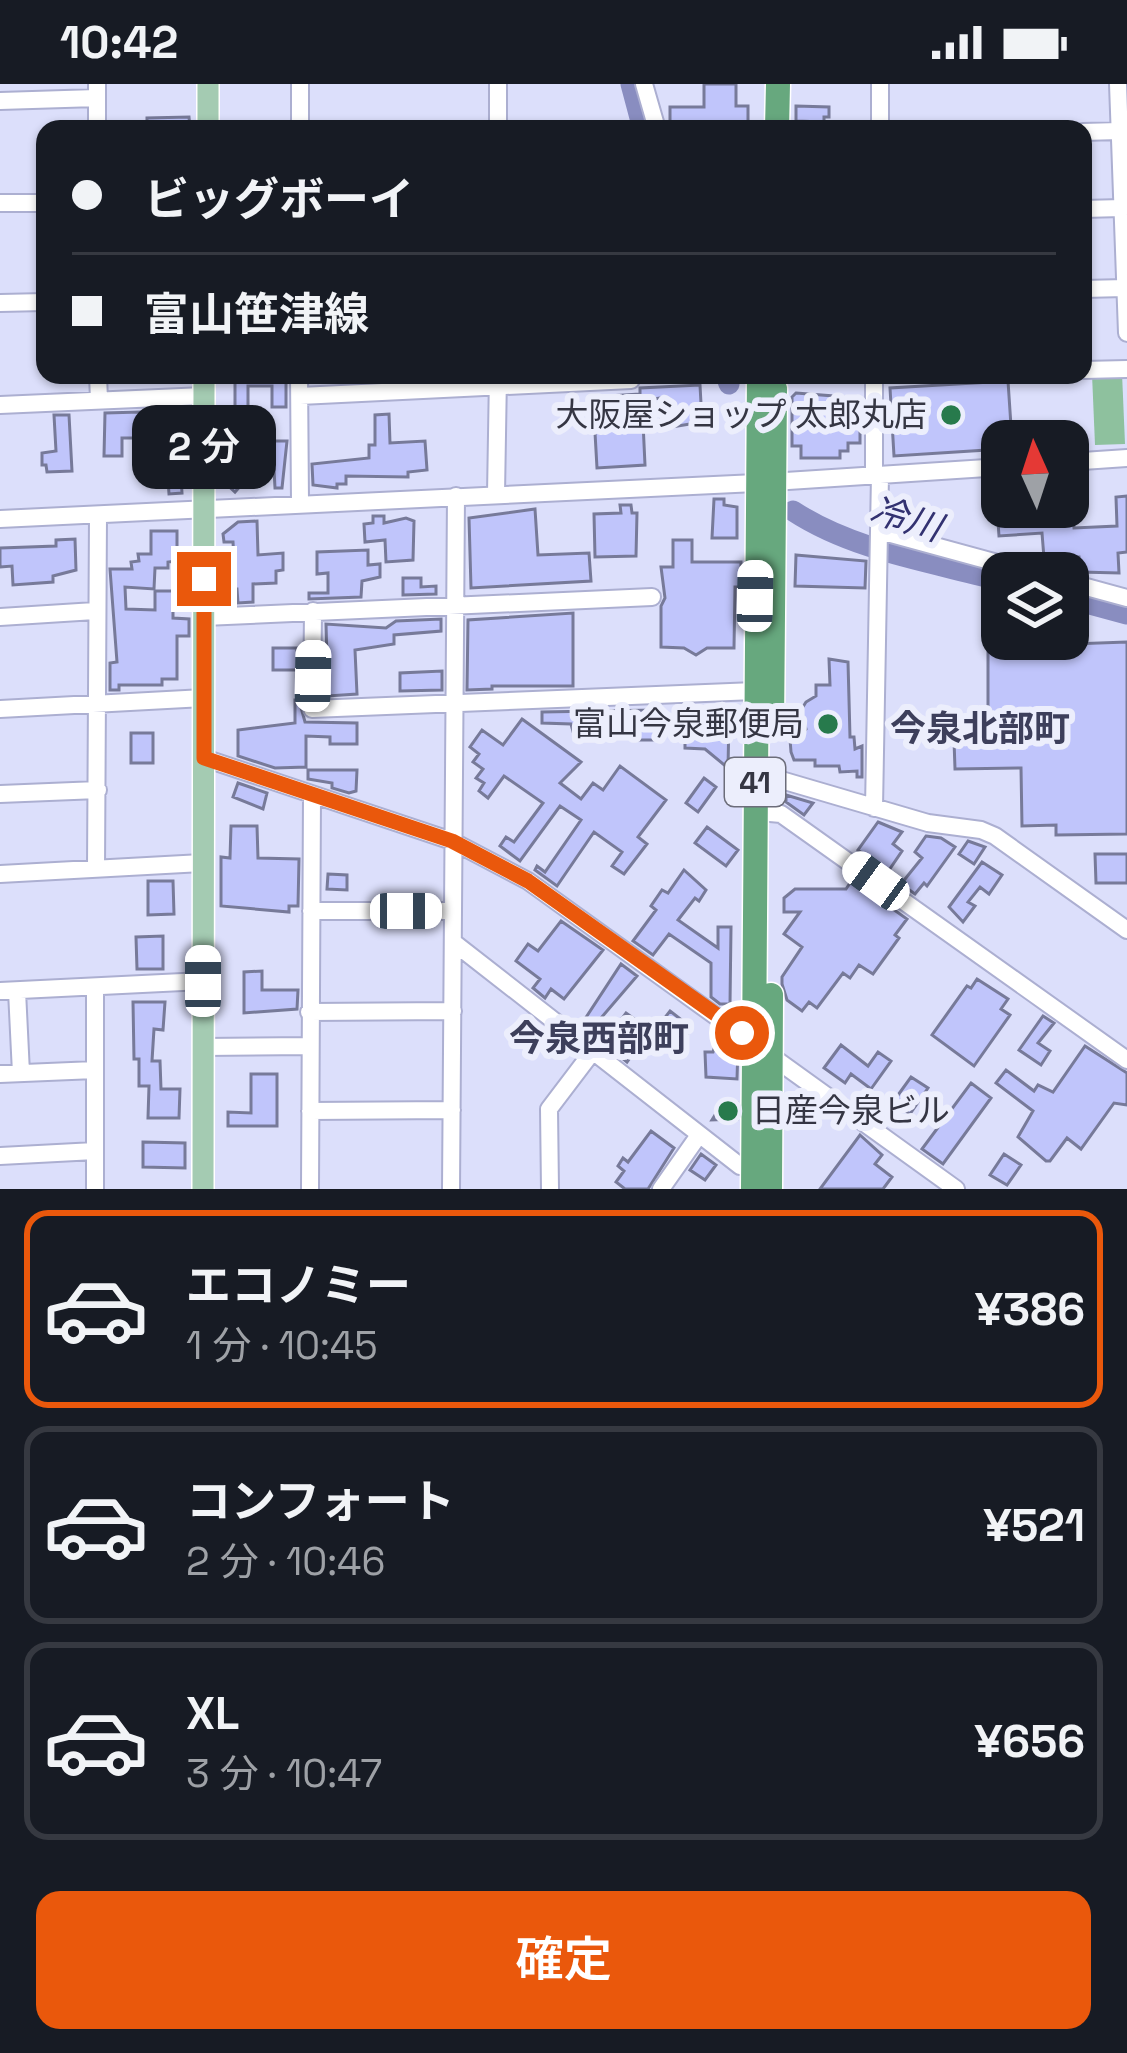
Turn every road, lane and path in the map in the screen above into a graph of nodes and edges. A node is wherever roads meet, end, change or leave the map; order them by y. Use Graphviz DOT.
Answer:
graph roads {
  1 [pos="208,84"];
  2 [pos="300,84"];
  3 [pos="498,84"];
  4 [pos="644,84"];
  5 [pos="765,84"];
  6 [pos="778,84"];
  7 [pos="880,84"];
  8 [pos="1118,84"];
  9 [pos="97,91"];
  10 [pos="0,101"];
  11 [pos="208,120"];
  12 [pos="300,120"];
  13 [pos="498,120"];
  14 [pos="654,120"];
  15 [pos="765,120"];
  16 [pos="777,120"];
  17 [pos="880,120"];
  18 [pos="1119,131"];
  19 [pos="1092,132"];
  20 [pos="0,203"];
  21 [pos="36,203"];
  22 [pos="1122,208"];
  23 [pos="1092,209"];
  24 [pos="1125,288"];
  25 [pos="1092,290"];
  26 [pos="36,302"];
  27 [pos="0,303"];
  28 [pos="1127,333"];
  29 [pos="1127,369"];
  30 [pos="1092,370"];
  31 [pos="98,384"];
  32 [pos="299,384"];
  33 [pos="390,384"];
  34 [pos="498,384"];
  35 [pos="760,384"];
  36 [pos="774,384"];
  37 [pos="874,384"];
  38 [pos="204,386"];
  39 [pos="300,396"];
  40 [pos="99,400"];
  41 [pos="0,404"];
  42 [pos="1127,458"];
  43 [pos="1089,461"];
  44 [pos="981,468"];
  45 [pos="877,475"];
  46 [pos="766,483"];
  47 [pos="496,494"];
  48 [pos="456,496"];
  49 [pos="300,503"];
  50 [pos="203,512"];
  51 [pos="98,516"];
  52 [pos="0,519"];
  53 [pos="880,531"];
  54 [pos="981,559"];
  55 [pos="1089,588"];
  56 [pos="652,598"];
  57 [pos="1127,598"];
  58 [pos="454,606"];
  59 [pos="95,611"];
  60 [pos="314,611"];
  61 [pos="0,616"];
  62 [pos="204,617"];
  63 [pos="755,692"];
  64 [pos="204,698"];
  65 [pos="97,703"];
  66 [pos="454,704"];
  67 [pos="0,709"];
  68 [pos="204,758"];
  69 [pos="771,777"];
  70 [pos="98,790"];
  71 [pos="0,794"];
  72 [pos="312,796"];
  73 [pos="874,808"];
  74 [pos="770,813"];
  75 [pos="452,841"];
  76 [pos="202,863"];
  77 [pos="96,869"];
  78 [pos="0,874"];
  79 [pos="310,911"];
  80 [pos="453,911"];
  81 [pos="1127,930"];
  82 [pos="453,942"];
  83 [pos="203,981"];
  84 [pos="95,987"];
  85 [pos="9,991"];
  86 [pos="452,1011"];
  87 [pos="309,1012"];
  88 [pos="310,1046"];
  89 [pos="202,1047"];
  90 [pos="763,1048"];
  91 [pos="593,1051"];
  92 [pos="1127,1060"];
  93 [pos="95,1070"];
  94 [pos="21,1073"];
  95 [pos="0,1074"];
  96 [pos="452,1110"];
  97 [pos="310,1111"];
  98 [pos="699,1135"];
  99 [pos="95,1151"];
  100 [pos="0,1156"];
  101 [pos="753,1178"];
  102 [pos="95,1189"];
  103 [pos="203,1189"];
  104 [pos="310,1189"];
  105 [pos="451,1189"];
  106 [pos="550,1189"];
  107 [pos="661,1189"];
  108 [pos="770,1189"];
  109 [pos="956,1189"];
  1 -- 11 [label="main road"];
  2 -- 12 [label="street"];
  3 -- 13 [label="street"];
  4 -- 14 [label="street"];
  5 -- 15 [label="highway"];
  6 -- 16 [label="highway"];
  7 -- 17 [label="street"];
  8 -- 18 [label="street"];
  9 -- 10 [label="street"];
  18 -- 19 [label="street"];
  18 -- 22 [label="street"];
  20 -- 21 [label="street"];
  22 -- 23 [label="street"];
  22 -- 24 [label="street"];
  24 -- 25 [label="street"];
  24 -- 28 [label="street"];
  26 -- 27 [label="street"];
  29 -- 30 [label="street"];
  31 -- 40 [label="street"];
  32 -- 39 [label="street"];
  33 -- 39 [label="street"];
  34 -- 47 [label="street"];
  35 -- 46 [label="highway, 41"];
  36 -- 46 [label="highway, 41"];
  37 -- 45 [label="street"];
  38 -- 40 [label="street"];
  38 -- 50 [label="main road"];
  39 -- 49 [label="street"];
  40 -- 41 [label="street"];
  42 -- 43 [label="street"];
  44 -- 45 [label="street"];
  45 -- 46 [label="street"];
  45 -- 53 [label="street"];
  46 -- 47 [label="street"];
  46 -- 63 [label="highway, 41"];
  46 -- 69 [label="highway, 41"];
  47 -- 48 [label="street"];
  48 -- 49 [label="street"];
  48 -- 58 [label="street"];
  49 -- 50 [label="street"];
  50 -- 51 [label="street"];
  50 -- 62 [label="main road"];
  51 -- 52 [label="street"];
  51 -- 59 [label="street"];
  53 -- 54 [label="street"];
  53 -- 73 [label="street"];
  55 -- 57 [label="street"];
  56 -- 58 [label="street"];
  58 -- 60 [label="street"];
  58 -- 66 [label="street"];
  59 -- 61 [label="street"];
  59 -- 65 [label="street"];
  60 -- 62 [label="street"];
  60 -- 66 [label="street"];
  62 -- 64 [label="main road"];
  63 -- 66 [label="street"];
  63 -- 90 [label="highway, 41"];
  64 -- 65 [label="street"];
  64 -- 68 [label="main road"];
  65 -- 67 [label="street"];
  65 -- 70 [label="street"];
  66 -- 75 [label="street"];
  68 -- 72 [label="street"];
  68 -- 76 [label="main road"];
  69 -- 73 [label="street"];
  69 -- 74 [label="highway, 41"];
  70 -- 71 [label="street"];
  70 -- 77 [label="street"];
  72 -- 75 [label="street"];
  72 -- 79 [label="street"];
  73 -- 81 [label="street"];
  74 -- 90 [label="highway, 41"];
  74 -- 92 [label="street"];
  75 -- 80 [label="street"];
  75 -- 90 [label="street"];
  76 -- 77 [label="street"];
  76 -- 83 [label="main road"];
  77 -- 78 [label="street"];
  79 -- 80 [label="street"];
  79 -- 87 [label="street"];
  80 -- 82 [label="street"];
  82 -- 86 [label="street"];
  82 -- 91 [label="street"];
  83 -- 84 [label="street"];
  83 -- 89 [label="main road"];
  84 -- 85 [label="street"];
  84 -- 93 [label="street"];
  85 -- 94 [label="street"];
  86 -- 87 [label="street"];
  86 -- 96 [label="street"];
  87 -- 88 [label="street"];
  88 -- 89 [label="street"];
  88 -- 97 [label="street"];
  89 -- 103 [label="main road"];
  90 -- 101 [label="highway, 41"];
  90 -- 108 [label="highway, 41"];
  90 -- 109 [label="street"];
  91 -- 98 [label="street"];
  91 -- 106 [label="street"];
  93 -- 94 [label="street"];
  93 -- 99 [label="street"];
  94 -- 95 [label="street"];
  96 -- 97 [label="street"];
  96 -- 105 [label="street"];
  97 -- 104 [label="street"];
  98 -- 101 [label="street"];
  98 -- 107 [label="street"];
  99 -- 100 [label="street"];
  99 -- 102 [label="street"];
}
